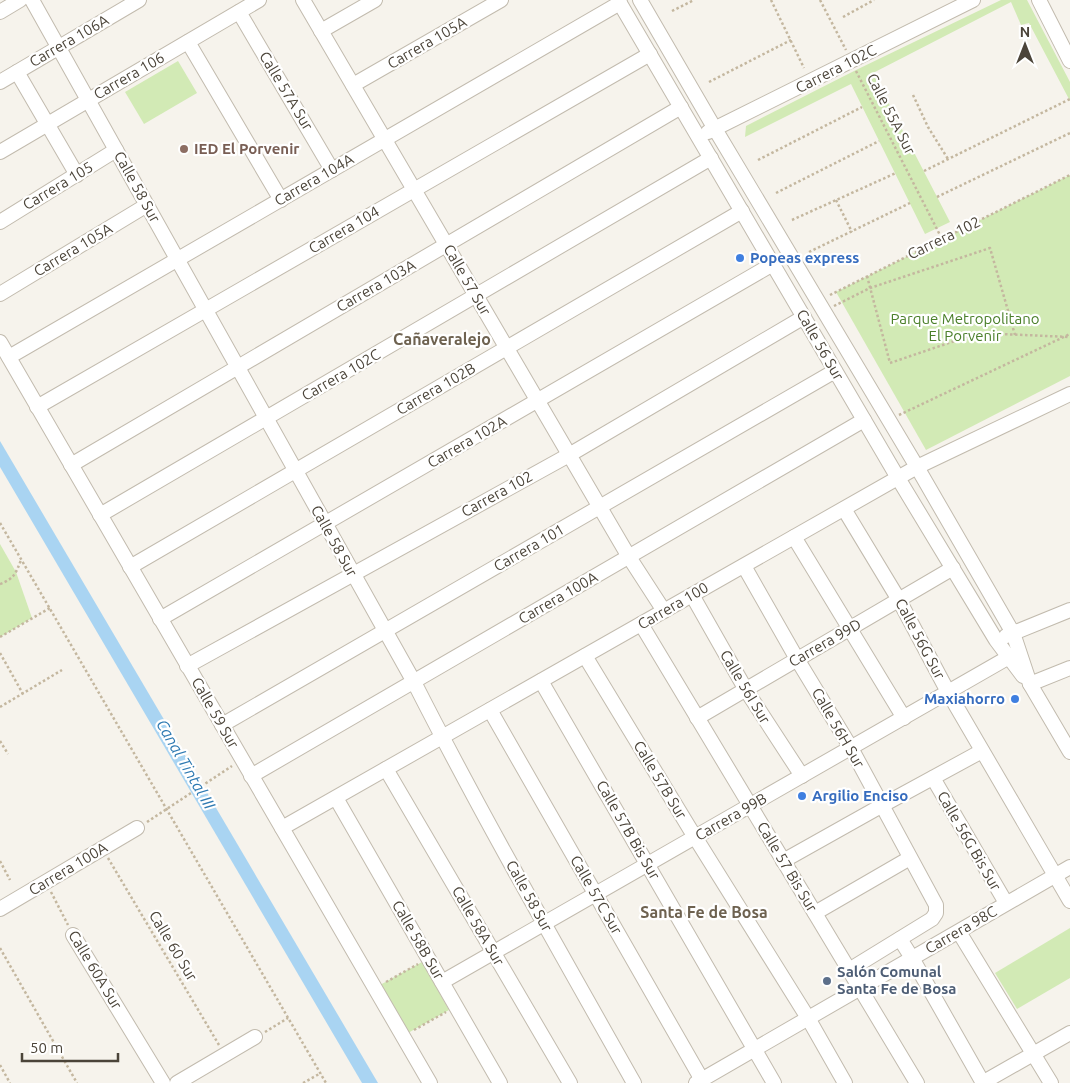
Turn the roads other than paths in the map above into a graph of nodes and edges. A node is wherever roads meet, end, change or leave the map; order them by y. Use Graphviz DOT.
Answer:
graph roads {
  1 [pos="20,0"];
  2 [pos="32,0"];
  3 [pos="139,0"];
  4 [pos="259,0"];
  5 [pos="303,0"];
  6 [pos="375,0"];
  7 [pos="501,0"];
  8 [pos="640,0"];
  9 [pos="973,0"];
  10 [pos="1039,0"];
  11 [pos="619,2"];
  12 [pos="0,12"];
  13 [pos="239,12"];
  14 [pos="321,31"];
  15 [pos="188,42"];
  16 [pos="58,47"];
  17 [pos="650,54"];
  18 [pos="1070,61"];
  19 [pos="17,72"];
  20 [pos="0,82"];
  21 [pos="353,85"];
  22 [pos="88,100"];
  23 [pos="681,107"];
  24 [pos="47,125"];
  25 [pos="715,129"];
  26 [pos="699,137"];
  27 [pos="384,140"];
  28 [pos="116,150"];
  29 [pos="0,152"];
  30 [pos="711,158"];
  31 [pos="332,170"];
  32 [pos="77,175"];
  33 [pos="414,190"];
  34 [pos="281,200"];
  35 [pos="147,205"];
  36 [pos="742,211"];
  37 [pos="0,222"];
  38 [pos="446,245"];
  39 [pos="177,260"];
  40 [pos="773,264"];
  41 [pos="0,294"];
  42 [pos="476,296"];
  43 [pos="206,310"];
  44 [pos="804,317"];
  45 [pos="0,342"];
  46 [pos="506,348"];
  47 [pos="8,357"];
  48 [pos="238,367"];
  49 [pos="835,371"];
  50 [pos="1070,394"];
  51 [pos="537,401"];
  52 [pos="37,407"];
  53 [pos="266,418"];
  54 [pos="864,420"];
  55 [pos="569,455"];
  56 [pos="71,465"];
  57 [pos="917,467"];
  58 [pos="296,471"];
  59 [pos="898,478"];
  60 [pos="599,507"];
  61 [pos="844,508"];
  62 [pos="100,515"];
  63 [pos="325,524"];
  64 [pos="794,537"];
  65 [pos="629,557"];
  66 [pos="744,566"];
  67 [pos="130,567"];
  68 [pos="952,568"];
  69 [pos="353,574"];
  70 [pos="692,596"];
  71 [pos="899,600"];
  72 [pos="1070,610"];
  73 [pos="664,611"];
  74 [pos="160,619"];
  75 [pos="641,624"];
  76 [pos="851,628"];
  77 [pos="385,631"];
  78 [pos="1013,633"];
  79 [pos="996,640"];
  80 [pos="1014,655"];
  81 [pos="585,656"];
  82 [pos="797,660"];
  83 [pos="187,666"];
  84 [pos="1070,668"];
  85 [pos="541,681"];
  86 [pos="414,682"];
  87 [pos="1030,684"];
  88 [pos="746,690"];
  89 [pos="948,692"];
  90 [pos="490,710"];
  91 [pos="698,718"];
  92 [pos="904,718"];
  93 [pos="222,725"];
  94 [pos="442,738"];
  95 [pos="1068,744"];
  96 [pos="851,748"];
  97 [pos="982,751"];
  98 [pos="386,769"];
  99 [pos="251,776"];
  100 [pos="802,776"];
  101 [pos="932,778"];
  102 [pos="336,798"];
  103 [pos="750,806"];
  104 [pos="881,806"];
  105 [pos="137,828"];
  106 [pos="282,828"];
  107 [pos="695,837"];
  108 [pos="910,858"];
  109 [pos="783,861"];
  110 [pos="648,864"];
  111 [pos="1070,867"];
  112 [pos="1055,875"];
  113 [pos="596,894"];
  114 [pos="1070,901"];
  115 [pos="1006,904"];
  116 [pos="0,909"];
  117 [pos="815,913"];
  118 [pos="544,924"];
  119 [pos="959,932"];
  120 [pos="73,935"];
  121 [pos="900,939"];
  122 [pos="493,953"];
  123 [pos="912,958"];
  124 [pos="849,970"];
  125 [pos="442,982"];
  126 [pos="860,988"];
  127 [pos="808,1018"];
  128 [pos="1070,1033"];
  129 [pos="255,1038"];
  130 [pos="754,1049"];
  131 [pos="1034,1053"];
  132 [pos="699,1081"];
  133 [pos="163,1083"];
  134 [pos="177,1083"];
  135 [pos="430,1083"];
  136 [pos="500,1083"];
  137 [pos="570,1083"];
  138 [pos="634,1083"];
  139 [pos="774,1083"];
  140 [pos="845,1083"];
  141 [pos="917,1083"];
  142 [pos="982,1083"];
  143 [pos="1052,1083"];
  1 -- 12 [label="street"];
  2 -- 16 [label="street, Calle 58 Sur"];
  3 -- 16 [label="street, Carrera 106A"];
  4 -- 13 [label="street, Carrera 106"];
  5 -- 14 [label="street, Calle 57 Sur"];
  6 -- 14 [label="street"];
  7 -- 21 [label="street, Carrera 105A"];
  8 -- 25 [label="street, Calle 56 Sur"];
  9 -- 25 [label="street, Carrera 102C"];
  10 -- 18 [label="street"];
  11 -- 17 [label="street, Calle 56 Sur"];
  11 -- 27 [label="street, Carrera 104A"];
  13 -- 15 [label="street, Carrera 106"];
  13 -- 31 [label="street, Calle 57A Sur"];
  14 -- 21 [label="street, Calle 57 Sur"];
  15 -- 22 [label="street, Carrera 106"];
  15 -- 34 [label="street"];
  16 -- 19 [label="street, Carrera 106A"];
  16 -- 22 [label="street, Calle 58 Sur"];
  17 -- 23 [label="street, Calle 56 Sur"];
  17 -- 33 [label="street, Carrera 104"];
  19 -- 20 [label="street, Carrera 106A"];
  19 -- 24 [label="street"];
  21 -- 27 [label="street, Calle 57 Sur"];
  22 -- 24 [label="street, Carrera 106"];
  22 -- 28 [label="street, Calle 58 Sur"];
  23 -- 26 [label="street, Calle 56 Sur"];
  23 -- 38 [label="street, Carrera 103A"];
  24 -- 29 [label="street, Carrera 106"];
  24 -- 32 [label="street"];
  25 -- 26 [label="street, Carrera 102C"];
  25 -- 57 [label="street, Calle 56 Sur"];
  26 -- 30 [label="street, Calle 56 Sur"];
  27 -- 31 [label="street, Carrera 104A"];
  27 -- 33 [label="street, Calle 57 Sur"];
  28 -- 32 [label="street, Carrera 105"];
  28 -- 35 [label="street, Calle 58 Sur"];
  30 -- 36 [label="street, Calle 56 Sur"];
  30 -- 42 [label="street, Carrera 102C"];
  31 -- 34 [label="street, Carrera 104A"];
  32 -- 37 [label="street, Carrera 105"];
  33 -- 38 [label="street, Calle 57 Sur"];
  33 -- 43 [label="street, Carrera 104"];
  34 -- 39 [label="street, Carrera 104A"];
  35 -- 39 [label="street, Calle 58 Sur"];
  35 -- 41 [label="street, Carrera 105A"];
  36 -- 40 [label="street, Calle 56 Sur"];
  36 -- 46 [label="street, Carrera 102B"];
  38 -- 42 [label="street, Calle 57 Sur"];
  38 -- 48 [label="street, Carrera 103A"];
  39 -- 43 [label="street, Calle 58 Sur"];
  39 -- 47 [label="street, Carrera 104A"];
  40 -- 44 [label="street, Calle 56 Sur"];
  40 -- 51 [label="street, Carrera 102A"];
  42 -- 46 [label="street, Calle 57 Sur"];
  42 -- 53 [label="street, Carrera 102C"];
  43 -- 48 [label="street, Calle 58 Sur"];
  43 -- 52 [label="street, Carrera 104"];
  44 -- 49 [label="street, Calle 56 Sur"];
  44 -- 55 [label="street, Carrera 102"];
  45 -- 47 [label="street, Calle 59 Sur"];
  46 -- 51 [label="street, Calle 57 Sur"];
  46 -- 58 [label="street, Carrera 102B"];
  47 -- 52 [label="street, Calle 59 Sur"];
  48 -- 53 [label="street, Calle 58 Sur"];
  48 -- 56 [label="street, Carrera 103A"];
  49 -- 54 [label="street, Calle 56 Sur"];
  49 -- 60 [label="street, Carrera 101"];
  50 -- 57 [label="street, Carrera 100"];
  51 -- 55 [label="street, Calle 57 Sur"];
  51 -- 63 [label="street, Carrera 102A"];
  52 -- 56 [label="street, Calle 59 Sur"];
  53 -- 58 [label="street, Calle 58 Sur"];
  53 -- 62 [label="street, Carrera 102C"];
  54 -- 59 [label="street, Calle 56 Sur"];
  54 -- 65 [label="street, Carrera 100A"];
  55 -- 60 [label="street, Calle 57 Sur"];
  55 -- 69 [label="street, Carrera 102"];
  56 -- 62 [label="street, Calle 59 Sur"];
  57 -- 59 [label="street, Carrera 100"];
  57 -- 78 [label="street, Calle 56 Sur"];
  58 -- 63 [label="street, Calle 58 Sur"];
  58 -- 67 [label="street, Carrera 102B"];
  59 -- 61 [label="street, Carrera 100"];
  59 -- 68 [label="street, Calle 56 Sur"];
  60 -- 65 [label="street, Calle 57 Sur"];
  60 -- 77 [label="street, Carrera 101"];
  61 -- 64 [label="street, Carrera 100"];
  61 -- 71 [label="street, Calle 56G Sur"];
  62 -- 67 [label="street, Calle 59 Sur"];
  63 -- 69 [label="street, Calle 58 Sur"];
  63 -- 74 [label="street, Carrera 102A"];
  64 -- 66 [label="street, Carrera 100"];
  64 -- 76 [label="street"];
  65 -- 73 [label="street, Calle 57 Sur"];
  65 -- 86 [label="street, Carrera 100A"];
  66 -- 70 [label="street, Carrera 100"];
  66 -- 82 [label="street, Calle 56H Sur"];
  67 -- 74 [label="street, Calle 59 Sur"];
  68 -- 71 [label="street, Carrera 99D"];
  68 -- 79 [label="street, Calle 56 Sur"];
  69 -- 77 [label="street, Calle 58 Sur"];
  69 -- 83 [label="street, Carrera 102"];
  70 -- 73 [label="street, Carrera 100"];
  70 -- 88 [label="street, Calle 56I Sur"];
  71 -- 76 [label="street, Carrera 99D"];
  71 -- 89 [label="street, Calle 56G Sur"];
  72 -- 78 [label="street"];
  73 -- 75 [label="street, Carrera 100"];
  74 -- 83 [label="street, Calle 59 Sur"];
  75 -- 81 [label="street, Carrera 100"];
  75 -- 91 [label="street, Calle 57 Bis Sur"];
  76 -- 82 [label="street, Carrera 99D"];
  76 -- 92 [label="street"];
  77 -- 86 [label="street, Calle 58 Sur"];
  77 -- 93 [label="street, Carrera 101"];
  78 -- 79 [label="street"];
  78 -- 80 [label="street, Calle 56 Sur"];
  79 -- 80 [label="street, Calle 56 Sur"];
  80 -- 87 [label="street, Calle 56 Sur"];
  80 -- 89 [label="street, Carrera 99B"];
  81 -- 85 [label="street, Carrera 100"];
  81 -- 107 [label="street, Calle 57B Sur"];
  82 -- 88 [label="street, Carrera 99D"];
  82 -- 96 [label="street, Calle 56H Sur"];
  83 -- 93 [label="street, Calle 59 Sur"];
  84 -- 87 [label="street"];
  85 -- 90 [label="street, Carrera 100"];
  85 -- 110 [label="street, Calle 57B Bis Sur"];
  86 -- 94 [label="street, Calle 58 Sur"];
  86 -- 99 [label="street, Carrera 100A"];
  87 -- 95 [label="street, Calle 56 Sur"];
  88 -- 91 [label="street, Carrera 99D"];
  88 -- 100 [label="street, Calle 56I Sur"];
  89 -- 92 [label="street, Carrera 99B"];
  89 -- 97 [label="street, Calle 56G Sur"];
  90 -- 94 [label="street, Carrera 100"];
  90 -- 113 [label="street, Calle 57C Sur"];
  91 -- 103 [label="street, Calle 57 Bis Sur"];
  92 -- 96 [label="street, Carrera 99B"];
  93 -- 99 [label="street, Calle 59 Sur"];
  94 -- 98 [label="street, Carrera 100"];
  94 -- 118 [label="street, Calle 58 Sur"];
  96 -- 100 [label="street, Carrera 99B"];
  96 -- 104 [label="street, Calle 56H Sur"];
  97 -- 101 [label="street"];
  97 -- 112 [label="street, Calle 56G Sur"];
  98 -- 102 [label="street, Carrera 100"];
  98 -- 122 [label="street, Calle 58A Sur"];
  99 -- 106 [label="street, Calle 59 Sur"];
  100 -- 103 [label="street, Carrera 99B"];
  101 -- 104 [label="street"];
  101 -- 115 [label="street, Calle 56G Bis Sur"];
  102 -- 106 [label="street, Carrera 100"];
  102 -- 125 [label="street, Calle 58B Sur"];
  103 -- 107 [label="street, Carrera 99B"];
  103 -- 109 [label="street, Calle 57 Bis Sur"];
  104 -- 108 [label="street, Calle 56H Sur"];
  104 -- 109 [label="street"];
  105 -- 116 [label="street, Carrera 100A"];
  106 -- 135 [label="street, Calle 59 Sur"];
  107 -- 110 [label="street, Carrera 99B"];
  107 -- 127 [label="street, Calle 57B Sur"];
  108 -- 117 [label="street"];
  108 -- 121 [label="street, Calle 56H Sur"];
  109 -- 117 [label="street, Calle 57 Bis Sur"];
  110 -- 113 [label="street, Carrera 99B"];
  110 -- 130 [label="street, Calle 57B Bis Sur"];
  111 -- 112 [label="street, Carrera 98C"];
  112 -- 114 [label="street, Calle 56G Sur"];
  112 -- 115 [label="street, Carrera 98C"];
  113 -- 118 [label="street, Carrera 99B"];
  113 -- 132 [label="street, Calle 57C Sur"];
  115 -- 119 [label="street, Carrera 98C"];
  117 -- 124 [label="street, Calle 57 Bis Sur"];
  118 -- 122 [label="street, Carrera 99B"];
  118 -- 138 [label="street, Calle 58 Sur"];
  119 -- 123 [label="street, Carrera 98C"];
  119 -- 131 [label="street"];
  120 -- 133 [label="street, Calle 60A Sur"];
  121 -- 123 [label="street"];
  121 -- 124 [label="street"];
  122 -- 125 [label="street, Carrera 99B"];
  122 -- 137 [label="street, Calle 58A Sur"];
  123 -- 126 [label="street, Carrera 98C"];
  123 -- 142 [label="street"];
  124 -- 126 [label="street, Calle 57 Bis Sur"];
  125 -- 136 [label="street, Calle 58B Sur"];
  126 -- 127 [label="street, Carrera 98C"];
  126 -- 141 [label="street, Calle 57 Bis Sur"];
  127 -- 130 [label="street, Carrera 98C"];
  127 -- 140 [label="street, Calle 57B Sur"];
  128 -- 131 [label="street"];
  129 -- 134 [label="street"];
  130 -- 132 [label="street, Carrera 98C"];
  130 -- 139 [label="street, Calle 57B Bis Sur"];
  131 -- 142 [label="street"];
  131 -- 143 [label="street"];
}
